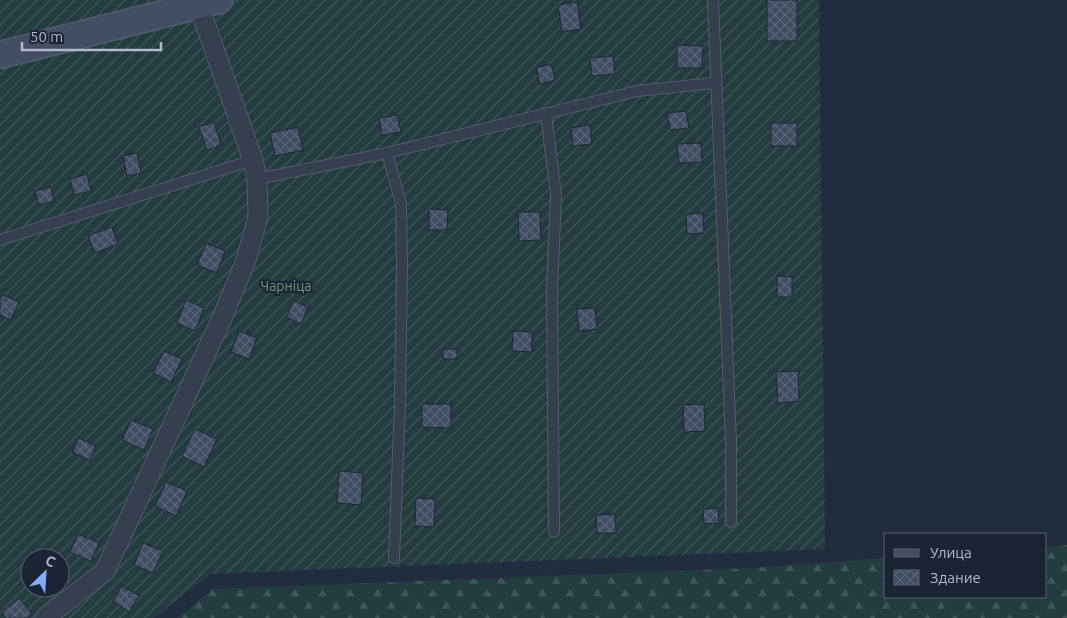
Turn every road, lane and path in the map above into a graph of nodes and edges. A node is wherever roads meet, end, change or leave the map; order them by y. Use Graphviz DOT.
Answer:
graph roads {
  1 [pos="713,0"];
  2 [pos="205,2"];
  3 [pos="0,55"];
  4 [pos="714,83"];
  5 [pos="546,114"];
  6 [pos="387,153"];
  7 [pos="253,160"];
  8 [pos="257,180"];
  9 [pos="0,240"];
  10 [pos="731,522"];
  11 [pos="554,532"];
  12 [pos="394,558"];
  13 [pos="45,618"];
  1 -- 4 [label="lane"];
  2 -- 3 [label="main road"];
  2 -- 7 [label="street"];
  4 -- 5 [label="lane"];
  4 -- 10 [label="lane"];
  5 -- 6 [label="lane"];
  5 -- 11 [label="lane"];
  6 -- 8 [label="lane"];
  6 -- 12 [label="lane"];
  7 -- 8 [label="street"];
  7 -- 9 [label="lane"];
  8 -- 13 [label="street"];
}
